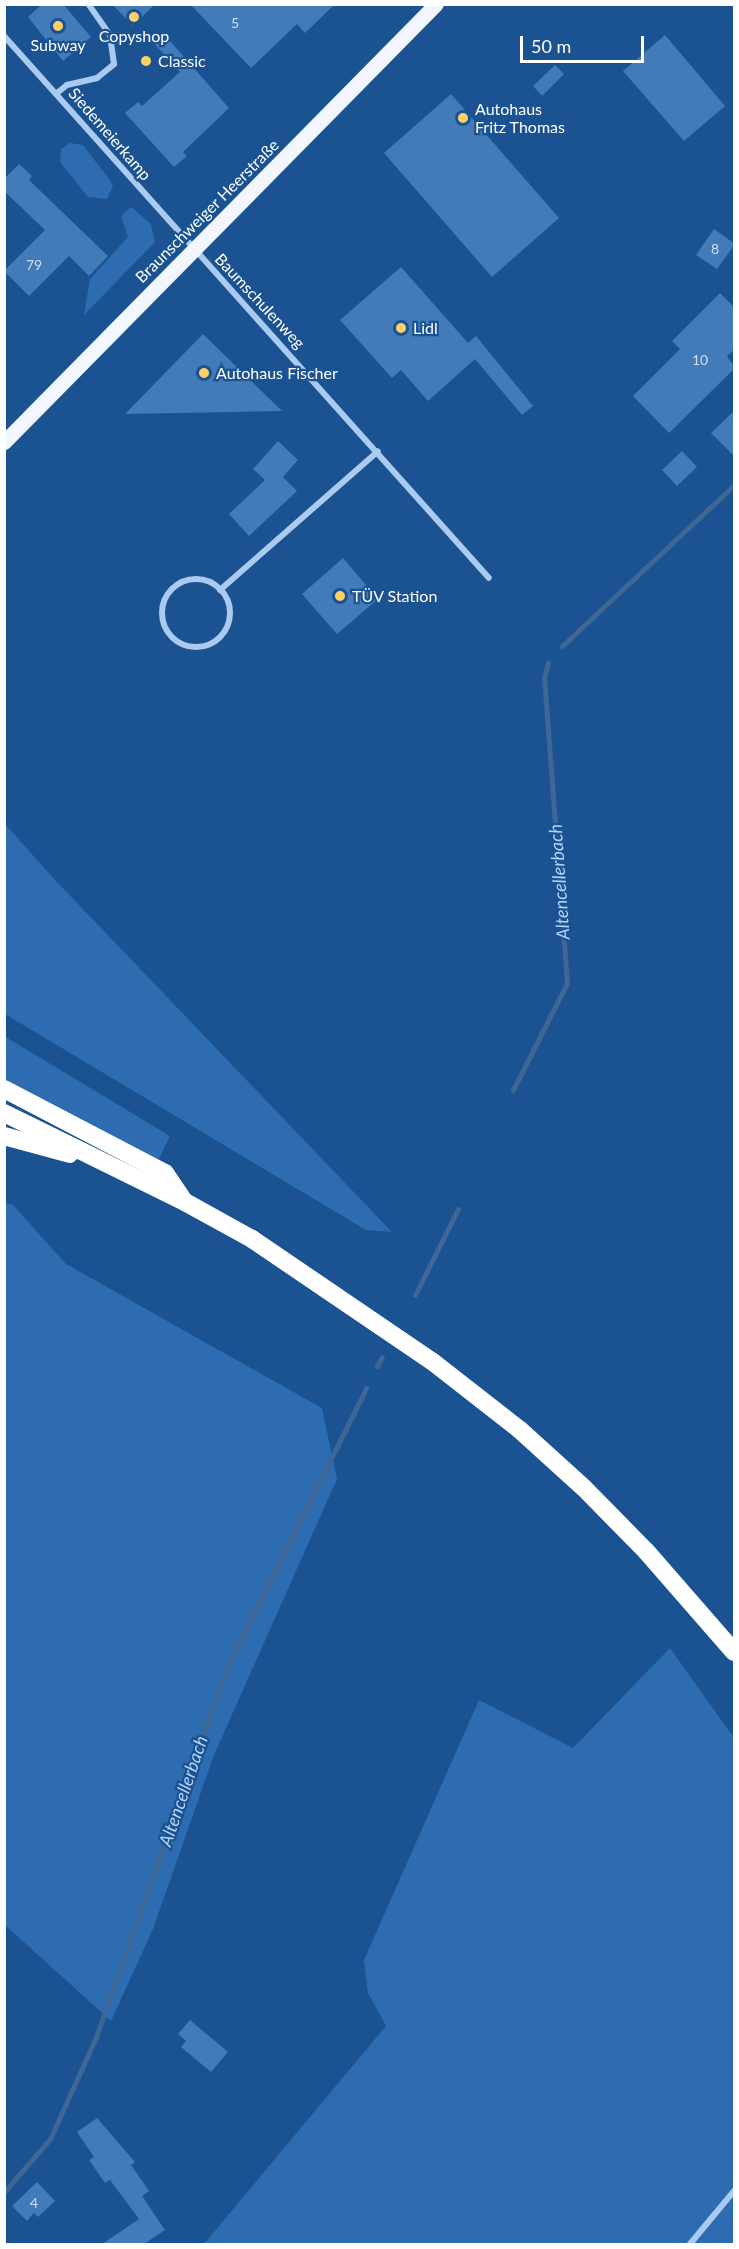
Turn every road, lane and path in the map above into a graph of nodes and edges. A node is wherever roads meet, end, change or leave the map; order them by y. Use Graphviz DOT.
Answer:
graph roads {
  1 [pos="88,4"];
  2 [pos="435,4"];
  3 [pos="4,36"];
  4 [pos="57,93"];
  5 [pos="194,250"];
  6 [pos="4,442"];
  7 [pos="378,451"];
  8 [pos="489,578"];
  9 [pos="220,590"];
  10 [pos="4,1089"];
  11 [pos="4,1113"];
  12 [pos="4,1136"];
  13 [pos="112,1165"];
  14 [pos="185,1202"];
  15 [pos="735,1652"];
  16 [pos="735,2191"];
  17 [pos="690,2244"];
  1 -- 4 [label="street"];
  2 -- 5 [label="main road, Braunschweiger Heerstraße"];
  3 -- 4 [label="street, Siedemeierkamp"];
  4 -- 5 [label="street, Siedemeierkamp"];
  5 -- 6 [label="main road, Braunschweiger Heerstraße"];
  5 -- 7 [label="street, Baumschulenweg"];
  7 -- 8 [label="street, Baumschulenweg"];
  7 -- 9 [label="street"];
  9 -- 9 [label="street"];
  10 -- 14 [label="highway"];
  11 -- 13 [label="highway"];
  12 -- 13 [label="highway"];
  13 -- 14 [label="highway"];
  14 -- 15 [label="highway"];
  16 -- 17 [label="street"];
}
